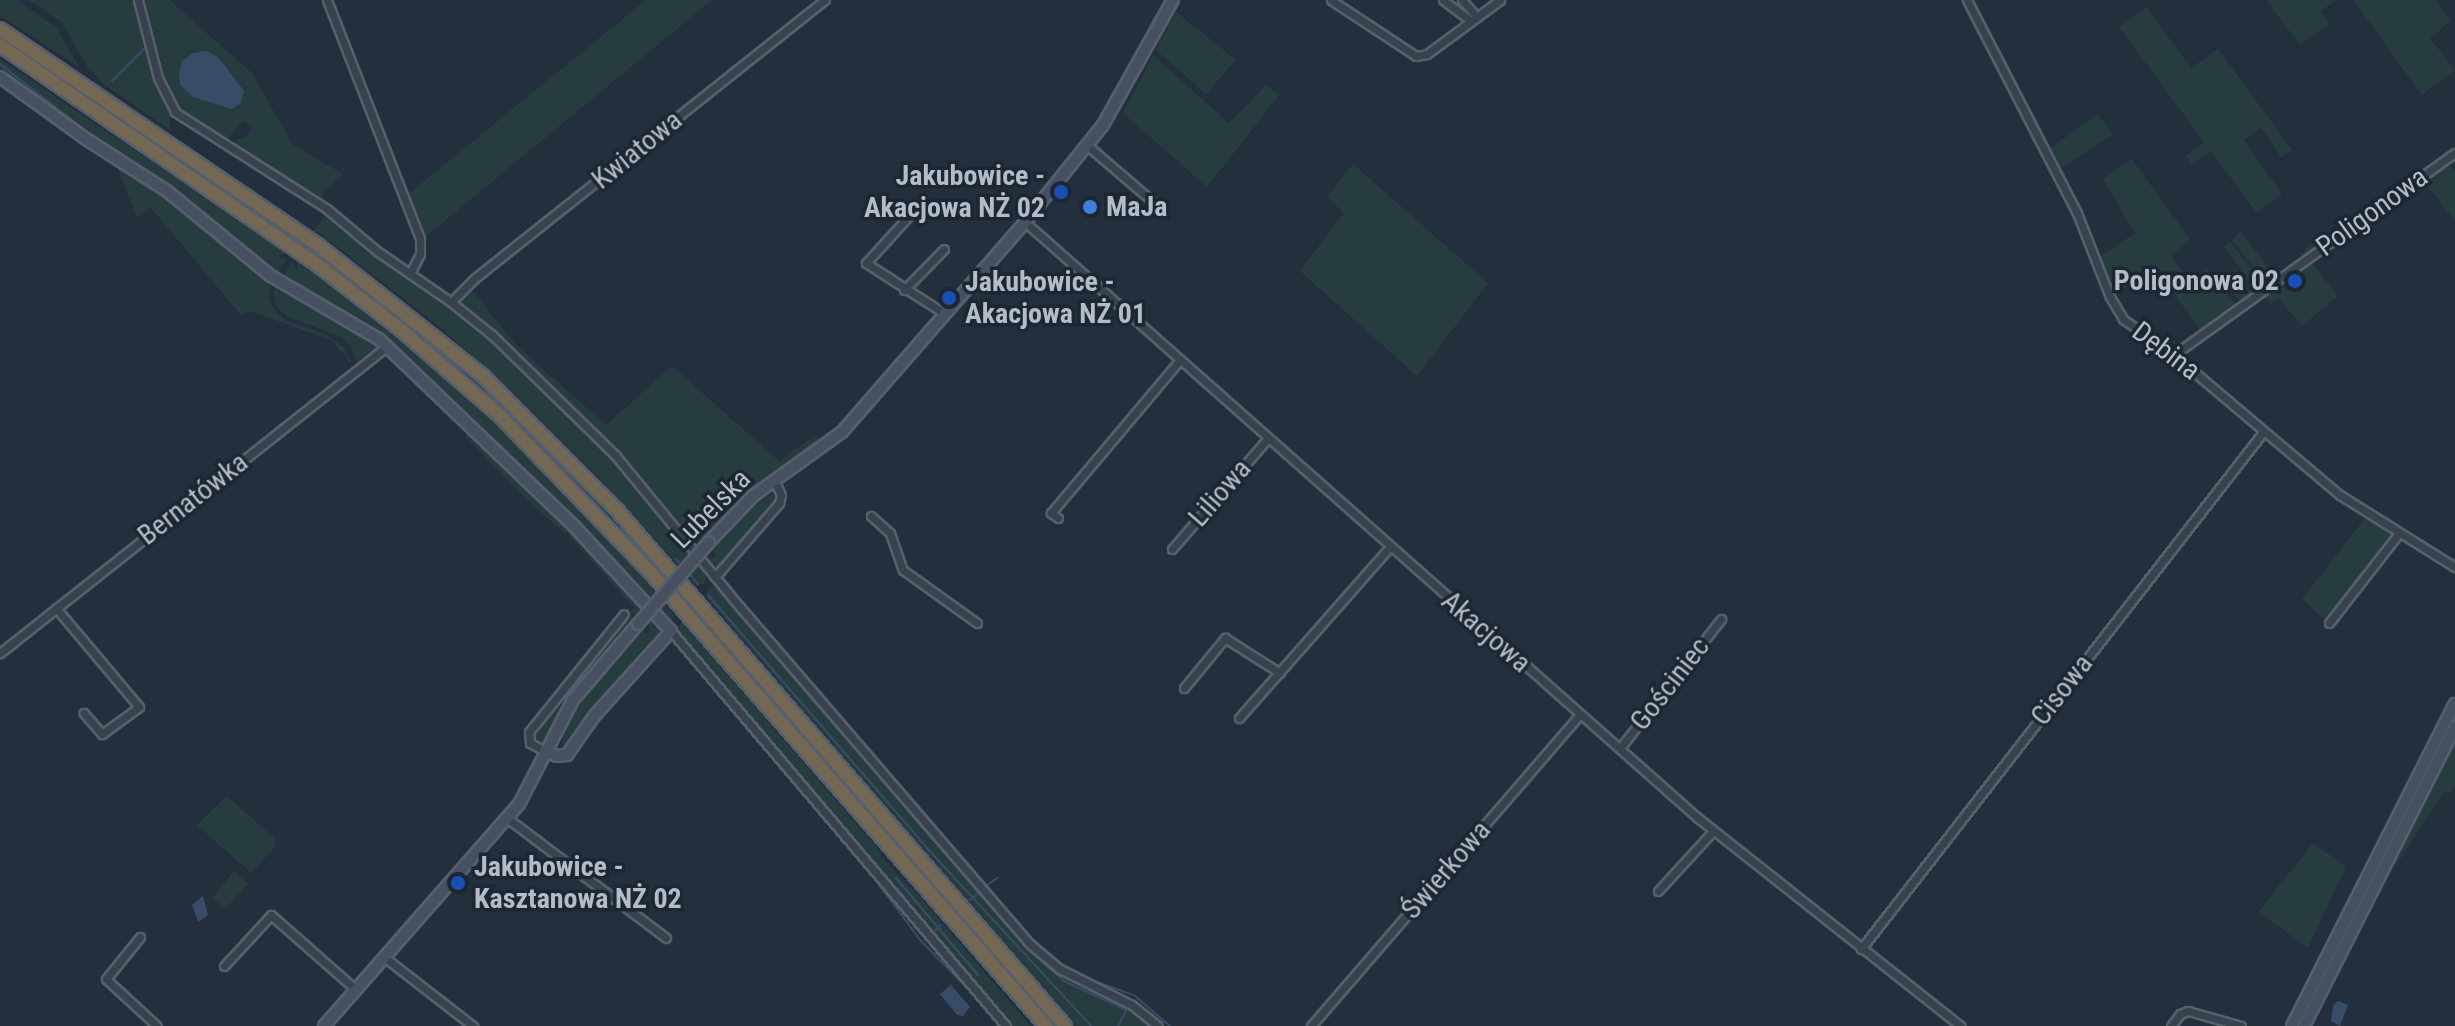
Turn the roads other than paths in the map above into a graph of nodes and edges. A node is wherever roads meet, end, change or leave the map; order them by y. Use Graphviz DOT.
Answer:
graph roads {
  1 [pos="138,0"];
  2 [pos="327,0"];
  3 [pos="825,0"];
  4 [pos="1173,0"];
  5 [pos="1331,0"];
  6 [pos="1443,0"];
  7 [pos="1462,0"];
  8 [pos="1500,0"];
  9 [pos="1967,0"];
  10 [pos="1474,19"];
  11 [pos="0,29"];
  12 [pos="0,45"];
  13 [pos="0,77"];
  14 [pos="1088,146"];
  15 [pos="2455,153"];
  16 [pos="1151,200"];
  17 [pos="907,218"];
  18 [pos="1025,222"];
  19 [pos="944,249"];
  20 [pos="410,274"];
  21 [pos="904,290"];
  22 [pos="451,302"];
  23 [pos="945,314"];
  24 [pos="387,346"];
  25 [pos="2176,358"];
  26 [pos="1180,360"];
  27 [pos="2264,431"];
  28 [pos="1268,438"];
  29 [pos="774,480"];
  30 [pos="871,516"];
  31 [pos="1058,518"];
  32 [pos="2399,533"];
  33 [pos="1390,547"];
  34 [pos="1172,549"];
  35 [pos="2455,567"];
  36 [pos="715,577"];
  37 [pos="56,608"];
  38 [pos="624,614"];
  39 [pos="1721,619"];
  40 [pos="977,623"];
  41 [pos="2329,623"];
  42 [pos="671,631"];
  43 [pos="0,653"];
  44 [pos="1280,673"];
  45 [pos="1184,688"];
  46 [pos="2455,704"];
  47 [pos="84,713"];
  48 [pos="1580,714"];
  49 [pos="1239,718"];
  50 [pos="2455,727"];
  51 [pos="1620,748"];
  52 [pos="545,751"];
  53 [pos="507,818"];
  54 [pos="1713,831"];
  55 [pos="1658,891"];
  56 [pos="140,937"];
  57 [pos="666,938"];
  58 [pos="1861,949"];
  59 [pos="384,957"];
  60 [pos="224,966"];
  61 [pos="356,990"];
  62 [pos="157,1026"];
  63 [pos="324,1026"];
  64 [pos="473,1026"];
  65 [pos="1006,1026"];
  66 [pos="1046,1026"];
  67 [pos="1065,1026"];
  68 [pos="1157,1026"];
  69 [pos="1311,1026"];
  70 [pos="1960,1026"];
  71 [pos="2171,1026"];
  72 [pos="2241,1026"];
  73 [pos="2292,1026"];
  74 [pos="2304,1026"];
  1 -- 20 [label="street"];
  2 -- 20 [label="street"];
  3 -- 22 [label="street, Kwiatowa"];
  4 -- 14 [label="street, Lubelska"];
  5 -- 10 [label="street"];
  6 -- 10 [label="street"];
  7 -- 10 [label="street"];
  8 -- 10 [label="street"];
  9 -- 25 [label="street, Dębina"];
  11 -- 67 [label="highway"];
  12 -- 66 [label="highway"];
  13 -- 24 [label="street"];
  14 -- 16 [label="street"];
  14 -- 18 [label="street, Lubelska"];
  15 -- 25 [label="street, Poligonowa"];
  17 -- 21 [label="street"];
  18 -- 23 [label="street, Lubelska"];
  18 -- 26 [label="street, Akacjowa"];
  19 -- 21 [label="street"];
  20 -- 22 [label="street"];
  21 -- 23 [label="street"];
  22 -- 36 [label="street"];
  23 -- 29 [label="street, Lubelska"];
  24 -- 37 [label="street, Bernatówka"];
  24 -- 42 [label="street"];
  25 -- 27 [label="street, Dębina"];
  26 -- 28 [label="street, Akacjowa"];
  26 -- 31 [label="street"];
  27 -- 32 [label="street, Dębina"];
  27 -- 58 [label="street, Cisowa"];
  28 -- 33 [label="street, Akacjowa"];
  28 -- 34 [label="street, Liliowa"];
  29 -- 36 [label="street"];
  29 -- 52 [label="street, Lubelska, bridge"];
  30 -- 40 [label="street"];
  32 -- 35 [label="street, Dębina"];
  32 -- 41 [label="street"];
  33 -- 44 [label="street"];
  33 -- 48 [label="street, Akacjowa"];
  36 -- 68 [label="street"];
  37 -- 43 [label="street, Bernatówka"];
  37 -- 47 [label="street"];
  38 -- 52 [label="street"];
  39 -- 51 [label="street, Gościniec"];
  42 -- 52 [label="street"];
  42 -- 65 [label="street"];
  44 -- 45 [label="street"];
  44 -- 49 [label="street"];
  46 -- 73 [label="street"];
  48 -- 51 [label="street, Akacjowa"];
  48 -- 69 [label="street, Świerkowa"];
  50 -- 74 [label="street"];
  51 -- 54 [label="street, Akacjowa"];
  52 -- 53 [label="street, Lubelska"];
  53 -- 57 [label="street"];
  53 -- 59 [label="street, Lubelska"];
  54 -- 55 [label="street"];
  54 -- 58 [label="street, Akacjowa"];
  56 -- 62 [label="street"];
  58 -- 70 [label="street, Akacjowa"];
  59 -- 61 [label="street, Lubelska"];
  59 -- 64 [label="street"];
  60 -- 61 [label="street"];
  61 -- 63 [label="street, Lubelska"];
  71 -- 72 [label="street"];
}
